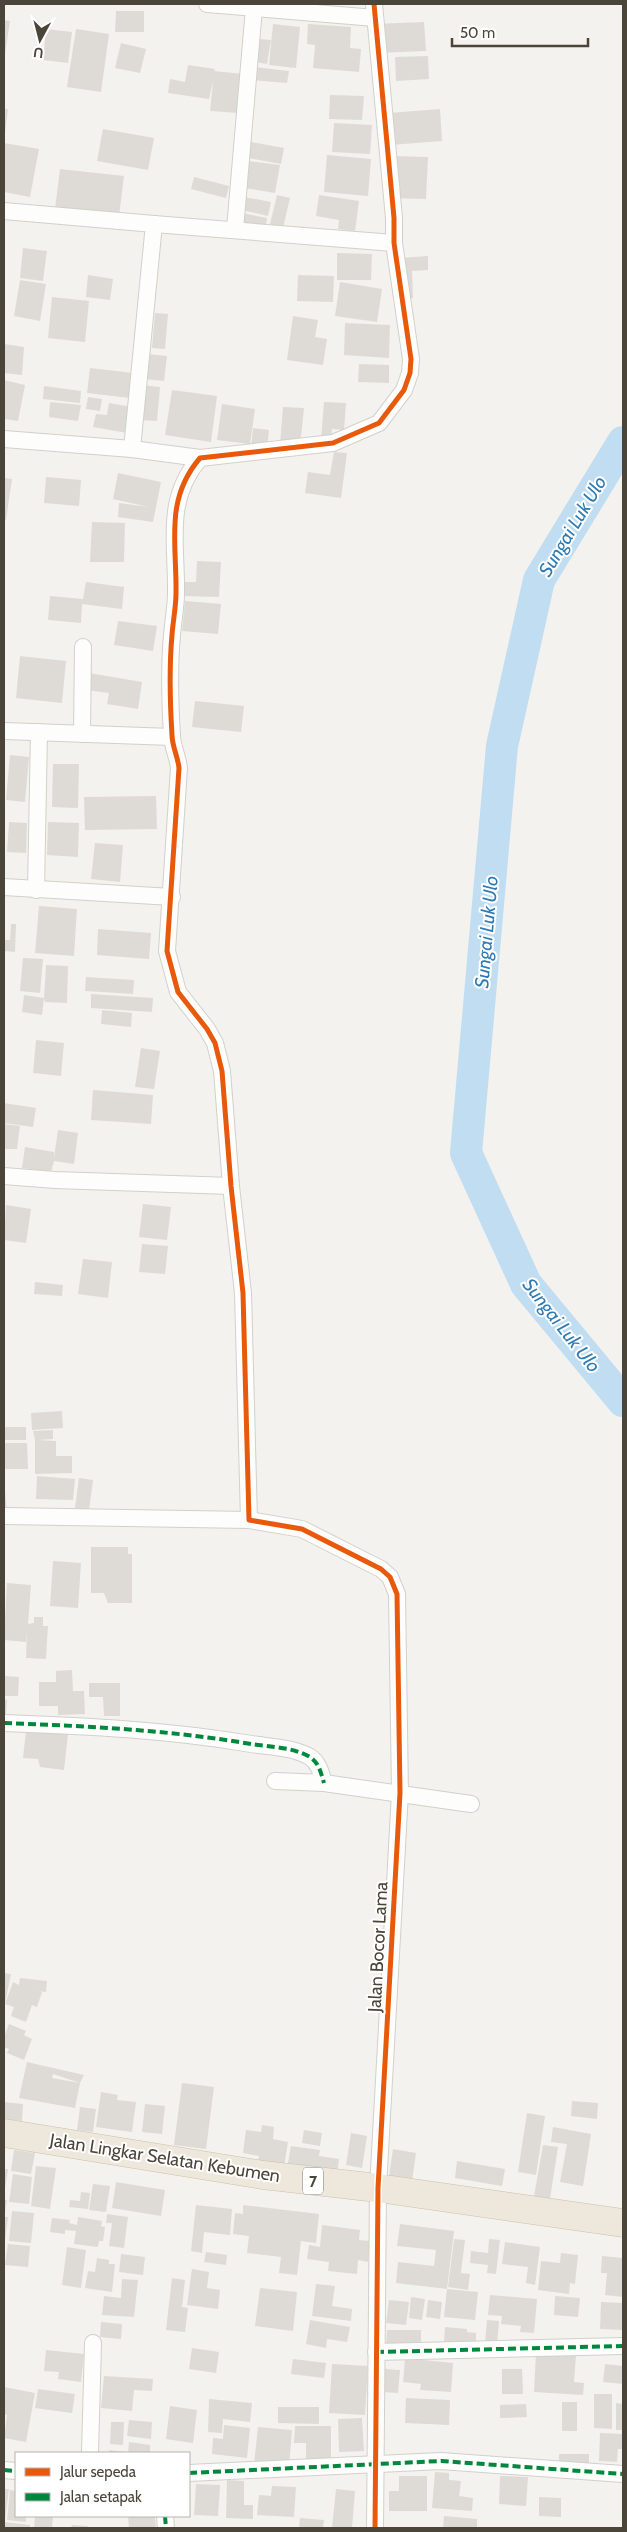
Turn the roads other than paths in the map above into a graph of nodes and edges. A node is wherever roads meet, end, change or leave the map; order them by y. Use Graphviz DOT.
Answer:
graph roads {
  1 [pos="207,4"];
  2 [pos="254,8"];
  3 [pos="374,11"];
  4 [pos="4,211"];
  5 [pos="154,224"];
  6 [pos="235,229"];
  7 [pos="394,243"];
  8 [pos="4,439"];
  9 [pos="132,450"];
  10 [pos="200,458"];
  11 [pos="83,647"];
  12 [pos="4,731"];
  13 [pos="39,732"];
  14 [pos="82,734"];
  15 [pos="172,737"];
  16 [pos="4,887"];
  17 [pos="36,890"];
  18 [pos="172,897"];
  19 [pos="4,1176"];
  20 [pos="231,1186"];
  21 [pos="4,1516"];
  22 [pos="249,1520"];
  23 [pos="4,1722"];
  24 [pos="275,1781"];
  25 [pos="324,1783"];
  26 [pos="400,1793"];
  27 [pos="471,1804"];
  28 [pos="4,2133"];
  29 [pos="378,2188"];
  30 [pos="623,2223"];
  31 [pos="93,2343"];
  32 [pos="623,2346"];
  33 [pos="376,2352"];
  34 [pos="90,2452"];
  35 [pos="376,2462"];
  36 [pos="190,2473"];
  37 [pos="623,2474"];
  38 [pos="374,2528"];
  1 -- 2 [label="street"];
  2 -- 3 [label="street"];
  2 -- 6 [label="street"];
  3 -- 7 [label="street"];
  4 -- 5 [label="street"];
  5 -- 6 [label="street"];
  5 -- 9 [label="street"];
  6 -- 7 [label="street"];
  7 -- 10 [label="street"];
  8 -- 9 [label="street"];
  9 -- 10 [label="street"];
  10 -- 15 [label="street"];
  11 -- 14 [label="street"];
  12 -- 13 [label="street"];
  13 -- 14 [label="street"];
  13 -- 17 [label="street"];
  14 -- 15 [label="street"];
  15 -- 18 [label="street"];
  16 -- 17 [label="street"];
  17 -- 18 [label="street"];
  18 -- 20 [label="street"];
  19 -- 20 [label="street"];
  20 -- 22 [label="street"];
  21 -- 22 [label="street, Jalan Bocor Lama"];
  22 -- 26 [label="street, Jalan Bocor Lama"];
  23 -- 25 [label="street"];
  24 -- 25 [label="street"];
  25 -- 26 [label="street"];
  26 -- 27 [label="street"];
  26 -- 29 [label="street, Jalan Bocor Lama"];
  28 -- 29 [label="highway, Jalan Lingkar Selatan Kebumen / 7"];
  29 -- 30 [label="highway, Jalan Lingkar Selatan Kebumen / 7"];
  29 -- 33 [label="street, Jalan Bocor Lama"];
  31 -- 34 [label="street"];
  32 -- 33 [label="street"];
  33 -- 35 [label="street, Jalan Bocor Lama"];
  35 -- 36 [label="street"];
  35 -- 37 [label="street"];
  35 -- 38 [label="street, Jalan Bocor Lama"];
}
